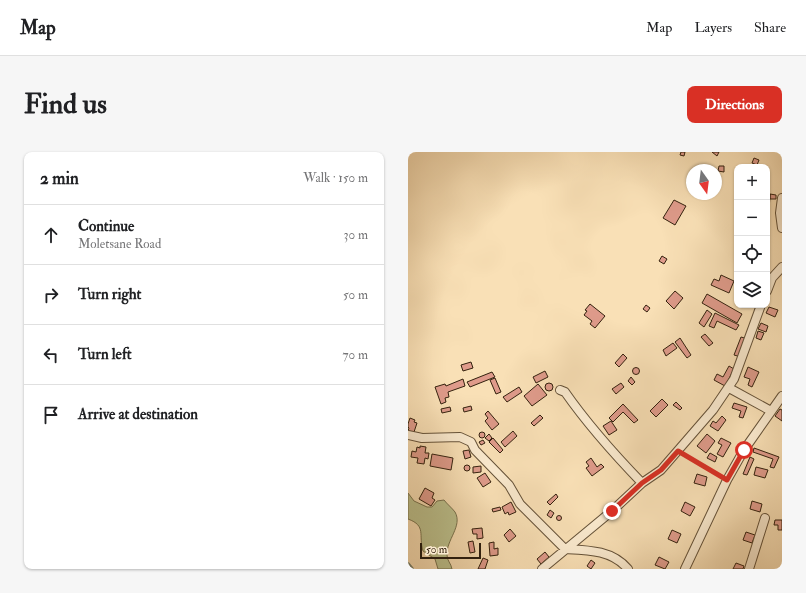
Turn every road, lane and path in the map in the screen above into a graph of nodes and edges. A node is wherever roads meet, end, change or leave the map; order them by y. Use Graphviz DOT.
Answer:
graph roads {
  1 [pos="782,198"];
  2 [pos="782,228"];
  3 [pos="782,267"];
  4 [pos="770,283"];
  5 [pos="761,308"];
  6 [pos="729,388"];
  7 [pos="560,390"];
  8 [pos="782,396"];
  9 [pos="771,411"];
  10 [pos="408,435"];
  11 [pos="678,451"];
  12 [pos="727,480"];
  13 [pos="642,483"];
  14 [pos="765,518"];
  15 [pos="565,549"];
  16 [pos="542,569"];
  17 [pos="628,569"];
  18 [pos="685,569"];
  19 [pos="749,569"];
  1 -- 2 [label="street"];
  3 -- 4 [label="street"];
  5 -- 6 [label="street"];
  6 -- 9 [label="street"];
  6 -- 11 [label="street"];
  7 -- 13 [label="street"];
  8 -- 9 [label="street"];
  9 -- 12 [label="street"];
  10 -- 15 [label="street"];
  11 -- 12 [label="path"];
  11 -- 13 [label="street"];
  12 -- 18 [label="street"];
  13 -- 15 [label="street"];
  14 -- 19 [label="street"];
  15 -- 16 [label="street"];
  15 -- 17 [label="street"];
}
